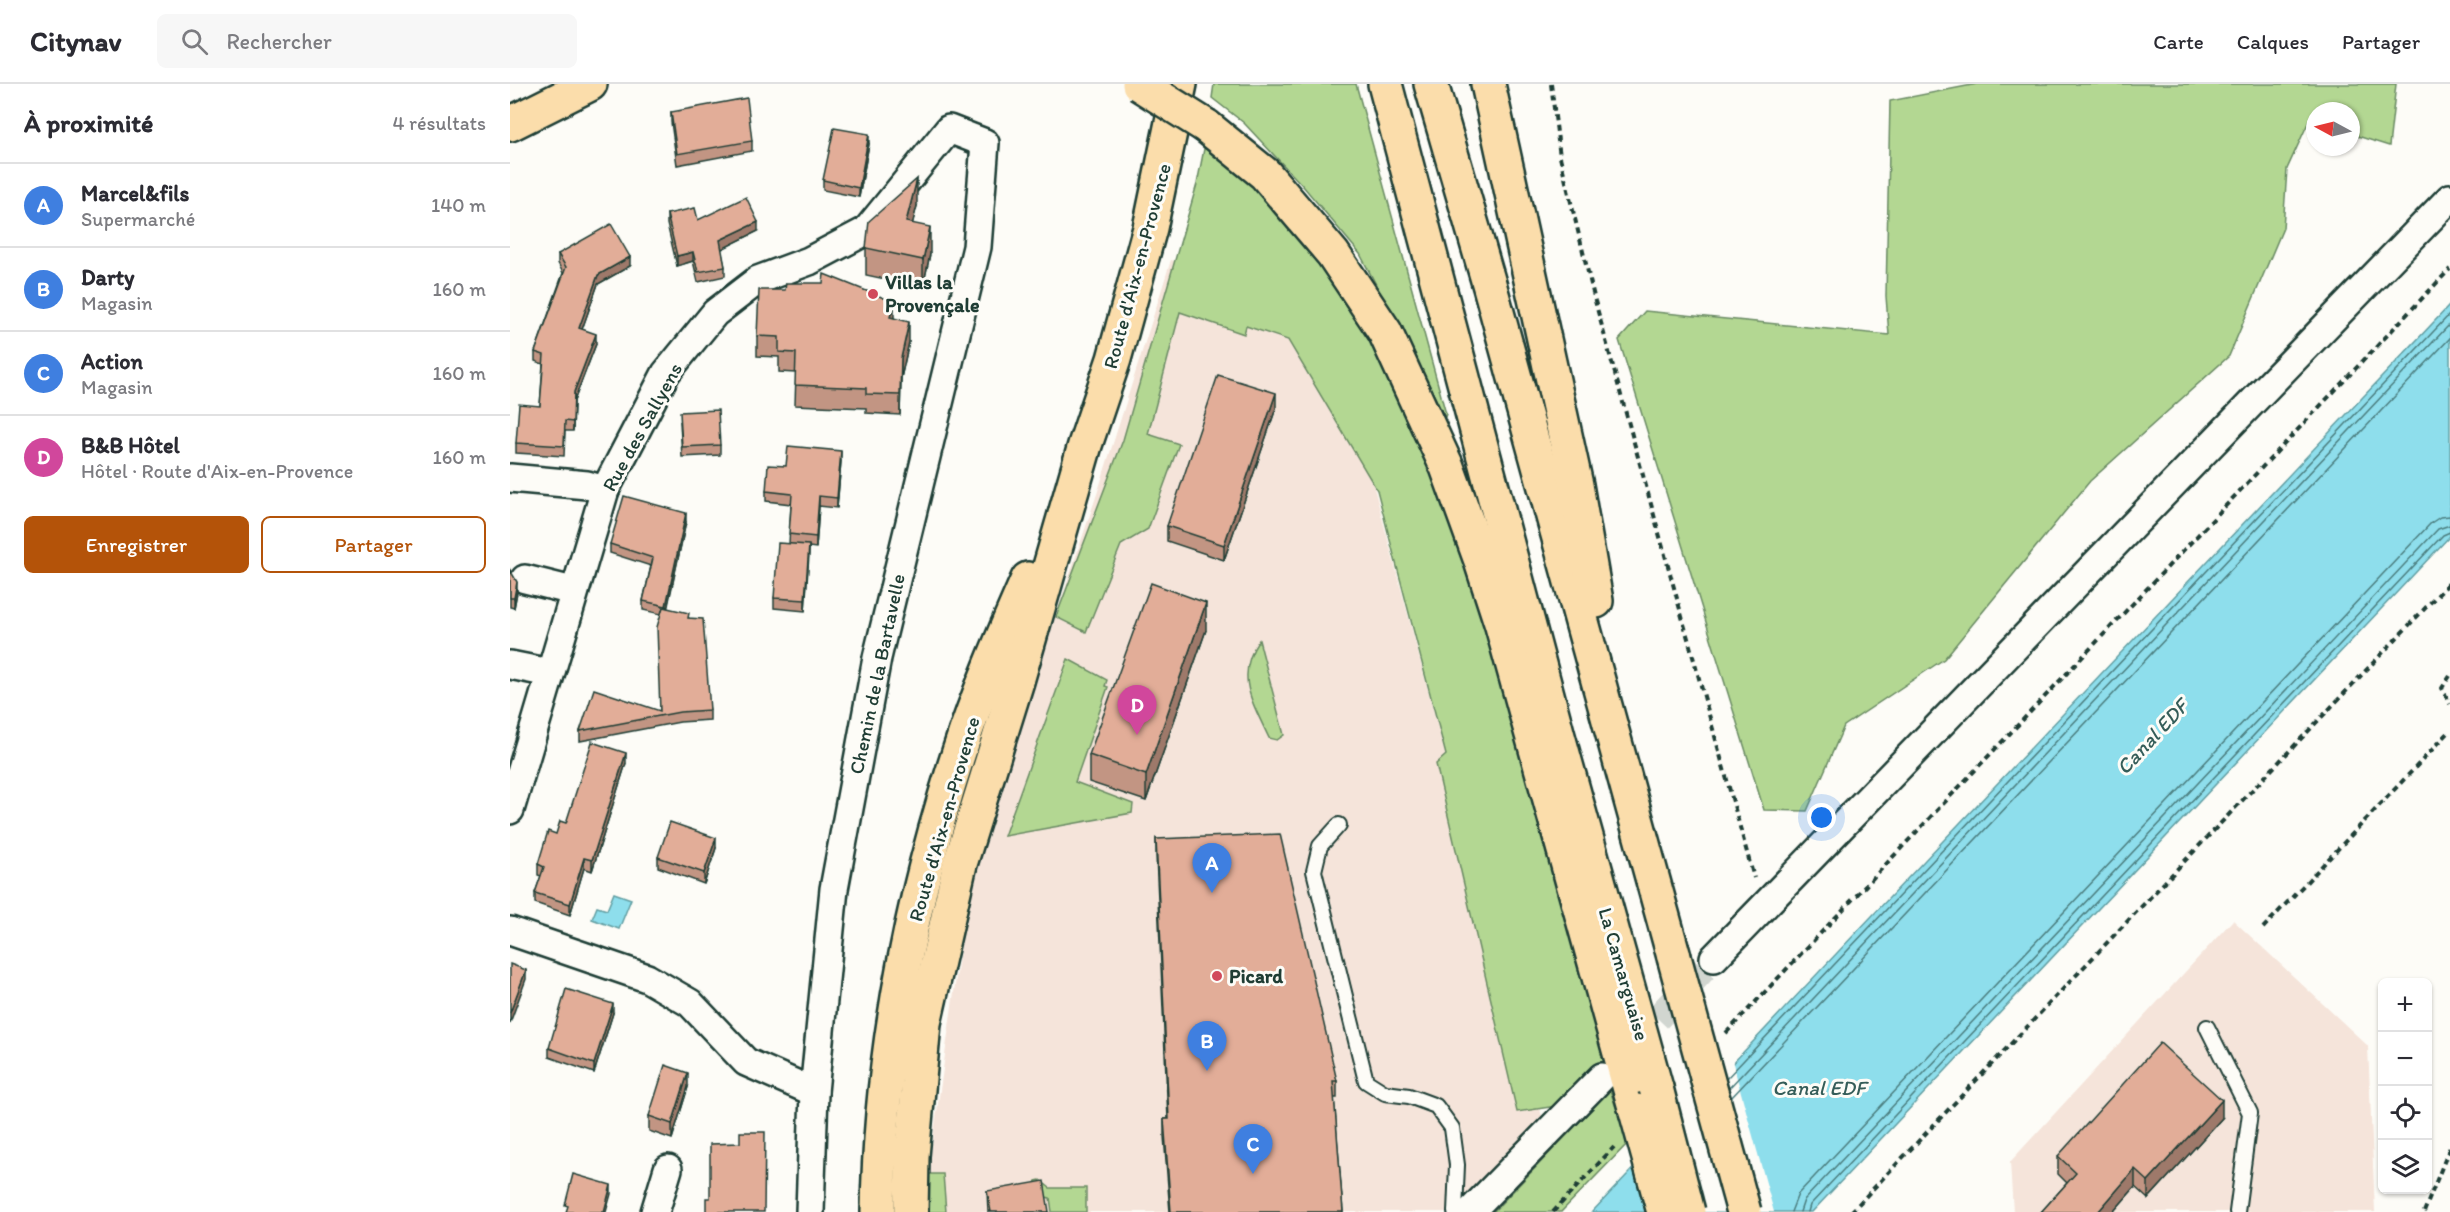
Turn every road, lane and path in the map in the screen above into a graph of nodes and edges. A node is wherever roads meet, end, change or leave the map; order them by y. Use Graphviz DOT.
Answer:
graph roads {
  1 [pos="590,84"];
  2 [pos="1139,84"];
  3 [pos="1180,84"];
  4 [pos="1385,84"];
  5 [pos="1431,84"];
  6 [pos="1488,84"];
  7 [pos="1551,84"];
  8 [pos="510,124"];
  9 [pos="985,143"];
  10 [pos="2450,198"];
  11 [pos="2450,269"];
  12 [pos="1085,445"];
  13 [pos="510,478"];
  14 [pos="605,490"];
  15 [pos="525,579"];
  16 [pos="2450,582"];
  17 [pos="573,591"];
  18 [pos="510,665"];
  19 [pos="550,673"];
  20 [pos="2450,676"];
  21 [pos="2450,704"];
  22 [pos="2450,731"];
  23 [pos="1629,795"];
  24 [pos="510,810"];
  25 [pos="1339,825"];
  26 [pos="1762,908"];
  27 [pos="2263,928"];
  28 [pos="510,931"];
  29 [pos="1714,958"];
  30 [pos="2207,1028"];
  31 [pos="1717,1042"];
  32 [pos="1602,1077"];
  33 [pos="1648,1091"];
  34 [pos="814,1092"];
  35 [pos="1617,1144"];
  36 [pos="2450,1147"];
  37 [pos="668,1169"];
  38 [pos="655,1212"];
  39 [pos="810,1212"];
  40 [pos="878,1212"];
  41 [pos="911,1212"];
  42 [pos="1455,1212"];
  43 [pos="1470,1212"];
  44 [pos="1553,1212"];
  45 [pos="1664,1212"];
  46 [pos="1688,1212"];
  47 [pos="1744,1212"];
  48 [pos="1851,1212"];
  49 [pos="2237,1212"];
  50 [pos="2424,1212"];
  1 -- 8 [label="main road"];
  2 -- 33 [label="main road, bridge"];
  3 -- 12 [label="main road, Route d'Aix-en-Provence"];
  4 -- 33 [label="main road, La Camarguaise"];
  5 -- 23 [label="main road"];
  6 -- 23 [label="main road"];
  7 -- 26 [label="path"];
  9 -- 14 [label="street, Rue des Sallyens"];
  9 -- 34 [label="street, Chemin de la Bartavelle"];
  10 -- 26 [label="street"];
  11 -- 31 [label="path"];
  12 -- 40 [label="main road, Route d'Aix-en-Provence"];
  12 -- 41 [label="main road, Route d'Aix-en-Provence"];
  13 -- 14 [label="street"];
  14 -- 17 [label="street, Rue des Sallyens"];
  15 -- 17 [label="street"];
  16 -- 48 [label="path"];
  17 -- 19 [label="street, Rue des Sallyens"];
  18 -- 19 [label="street"];
  19 -- 24 [label="street, Rue des Sallyens"];
  20 -- 21 [label="path"];
  22 -- 27 [label="path"];
  23 -- 47 [label="main road, bridge"];
  25 -- 42 [label="lane"];
  26 -- 29 [label="street"];
  28 -- 34 [label="street"];
  30 -- 49 [label="lane"];
  32 -- 43 [label="street"];
  33 -- 45 [label="main road, bridge"];
  33 -- 46 [label="main road, La Camarguaise, bridge"];
  34 -- 39 [label="street, Chemin de la Bartavelle"];
  35 -- 44 [label="path"];
  36 -- 50 [label="path"];
  37 -- 38 [label="street"];
}
